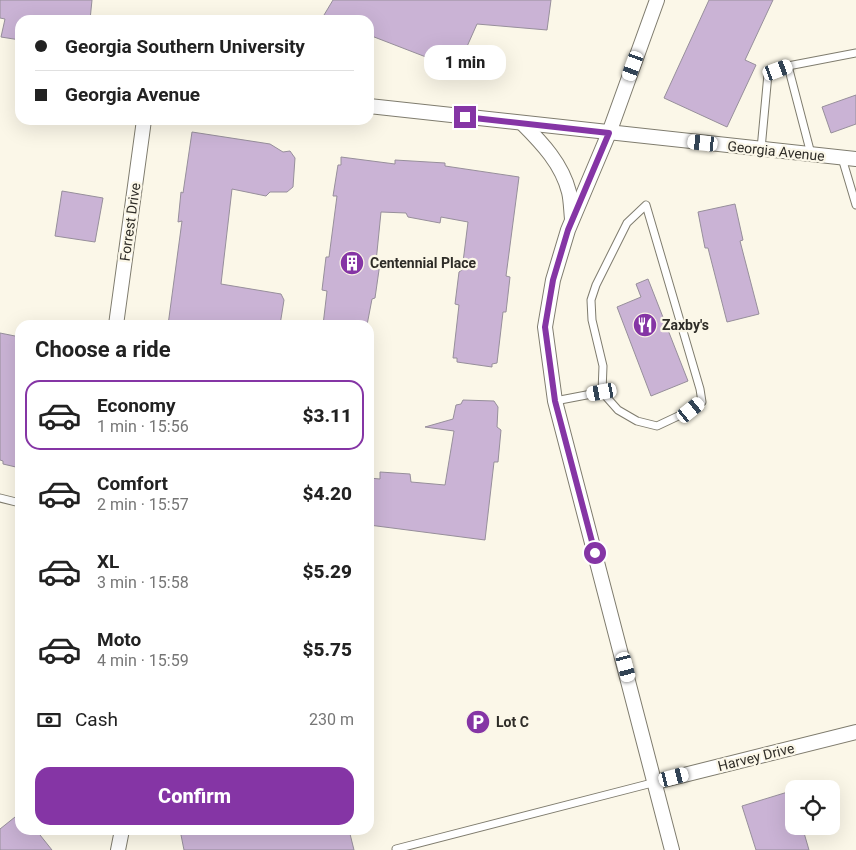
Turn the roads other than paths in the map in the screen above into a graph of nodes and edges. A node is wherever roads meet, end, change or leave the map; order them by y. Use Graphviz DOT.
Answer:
graph roads {
  1 [pos="657,0"];
  2 [pos="856,53"];
  3 [pos="788,66"];
  4 [pos="374,107"];
  5 [pos="522,123"];
  6 [pos="143,125"];
  7 [pos="609,133"];
  8 [pos="761,149"];
  9 [pos="811,154"];
  10 [pos="849,158"];
  11 [pos="856,205"];
  12 [pos="572,221"];
  13 [pos="117,320"];
  14 [pos="602,392"];
  15 [pos="555,401"];
  16 [pos="0,498"];
  17 [pos="15,502"];
  18 [pos="856,732"];
  19 [pos="656,782"];
  20 [pos="121,835"];
  21 [pos="396,849"];
  22 [pos="118,850"];
  23 [pos="672,850"];
  1 -- 7 [label="street"];
  2 -- 3 [label="lane"];
  3 -- 8 [label="lane"];
  3 -- 9 [label="lane"];
  4 -- 5 [label="street, Georgia Avenue"];
  5 -- 7 [label="street, Georgia Avenue"];
  5 -- 12 [label="street"];
  6 -- 13 [label="street, Forrest Drive"];
  7 -- 8 [label="street, Georgia Avenue"];
  7 -- 12 [label="street"];
  8 -- 9 [label="street, Georgia Avenue"];
  9 -- 10 [label="street, Georgia Avenue"];
  10 -- 11 [label="lane"];
  12 -- 15 [label="street"];
  14 -- 14 [label="lane"];
  14 -- 15 [label="lane"];
  15 -- 19 [label="street"];
  16 -- 17 [label="lane"];
  18 -- 19 [label="street, Harvey Drive"];
  19 -- 21 [label="lane"];
  19 -- 23 [label="street"];
  20 -- 22 [label="street"];
}
